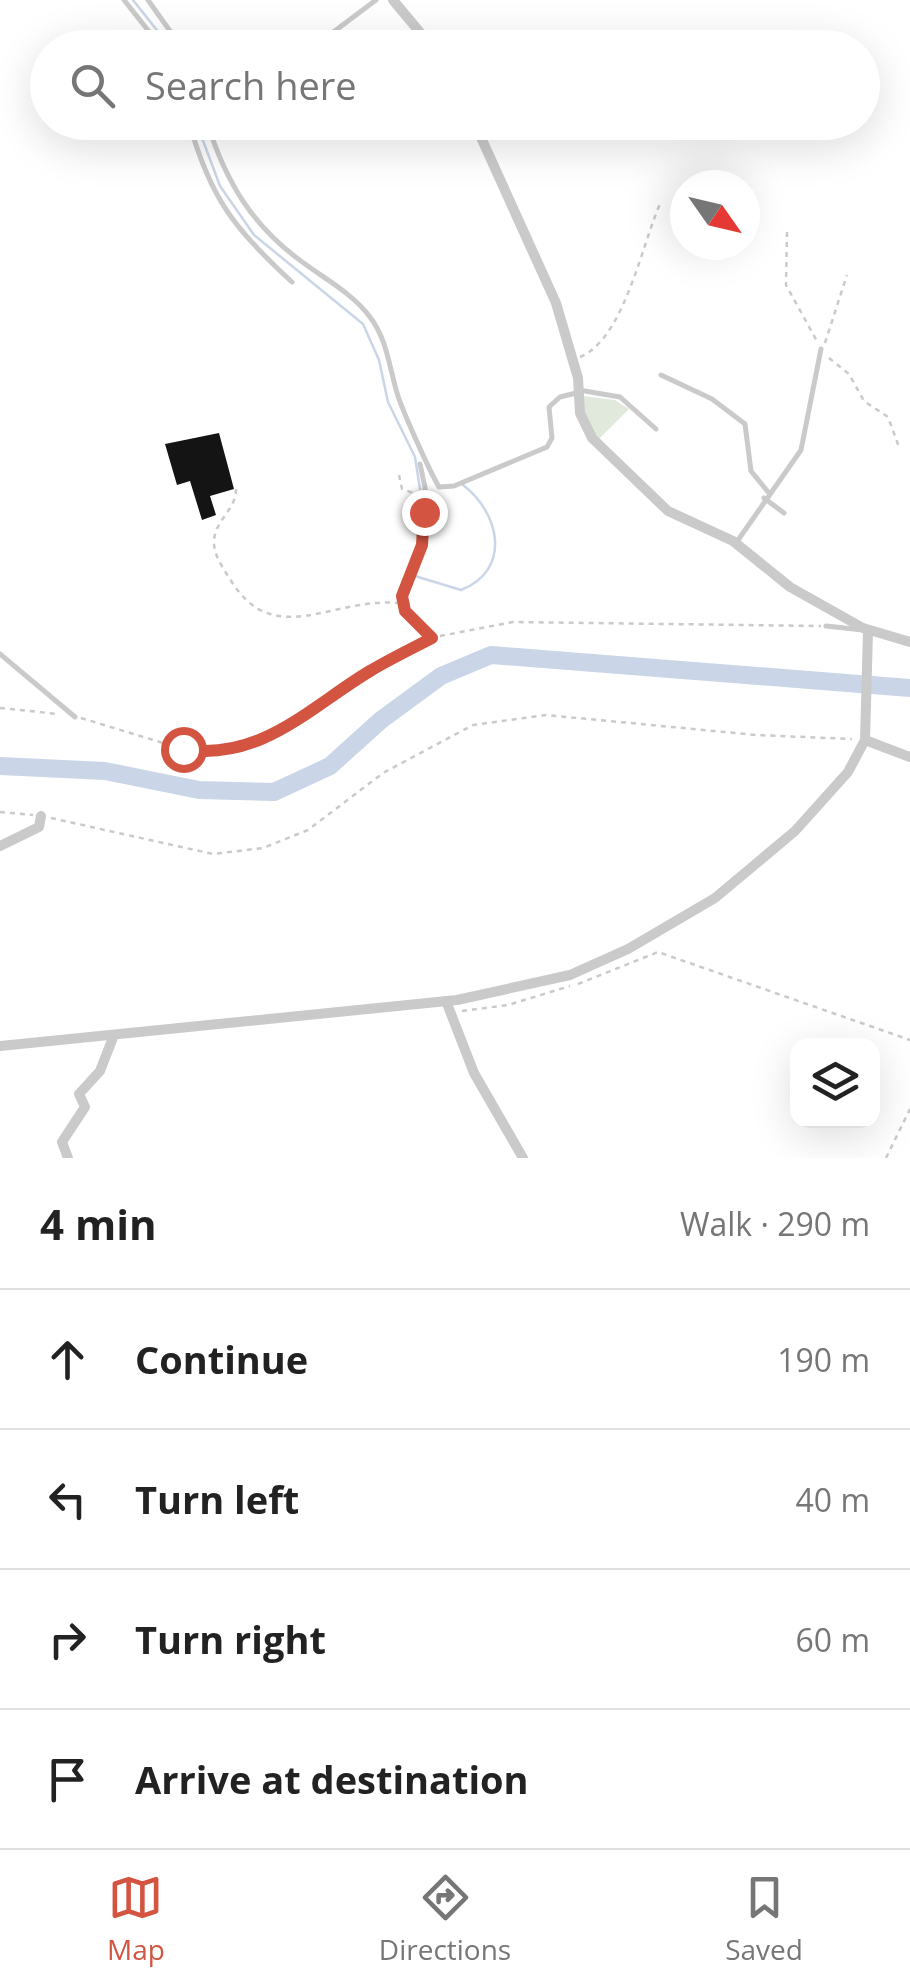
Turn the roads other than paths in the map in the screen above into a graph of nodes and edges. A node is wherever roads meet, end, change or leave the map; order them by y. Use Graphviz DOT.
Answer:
graph roads {
  1 [pos="124,0"];
  2 [pos="148,0"];
  3 [pos="376,0"];
  4 [pos="393,0"];
  5 [pos="148,30"];
  6 [pos="169,30"];
  7 [pos="336,30"];
  8 [pos="417,30"];
  9 [pos="196,140"];
  10 [pos="213,140"];
  11 [pos="482,140"];
  12 [pos="292,282"];
  13 [pos="821,348"];
  14 [pos="661,375"];
  15 [pos="579,392"];
  16 [pos="656,429"];
  17 [pos="420,464"];
  18 [pos="766,495"];
  19 [pos="784,513"];
  20 [pos="736,543"];
  21 [pos="826,626"];
  22 [pos="871,632"];
  23 [pos="432,638"];
  24 [pos="910,642"];
  25 [pos="0,654"];
  26 [pos="75,717"];
  27 [pos="865,740"];
  28 [pos="910,757"];
  29 [pos="41,816"];
  30 [pos="0,846"];
  31 [pos="448,1007"];
  32 [pos="114,1035"];
  33 [pos="0,1046"];
  34 [pos="68,1158"];
  35 [pos="523,1158"];
  1 -- 5 [label="lane"];
  2 -- 6 [label="lane"];
  3 -- 7 [label="lane"];
  4 -- 8 [label="street"];
  9 -- 12 [label="lane"];
  10 -- 15 [label="lane"];
  11 -- 15 [label="street"];
  13 -- 18 [label="lane"];
  14 -- 18 [label="lane"];
  15 -- 16 [label="lane"];
  15 -- 20 [label="street"];
  17 -- 23 [label="lane"];
  18 -- 19 [label="lane"];
  18 -- 20 [label="lane"];
  20 -- 22 [label="street"];
  21 -- 22 [label="lane"];
  22 -- 24 [label="street"];
  22 -- 27 [label="street"];
  25 -- 26 [label="lane"];
  27 -- 28 [label="street"];
  27 -- 31 [label="street"];
  29 -- 30 [label="street"];
  31 -- 32 [label="street"];
  31 -- 35 [label="street"];
  32 -- 33 [label="street"];
  32 -- 34 [label="street"];
}
